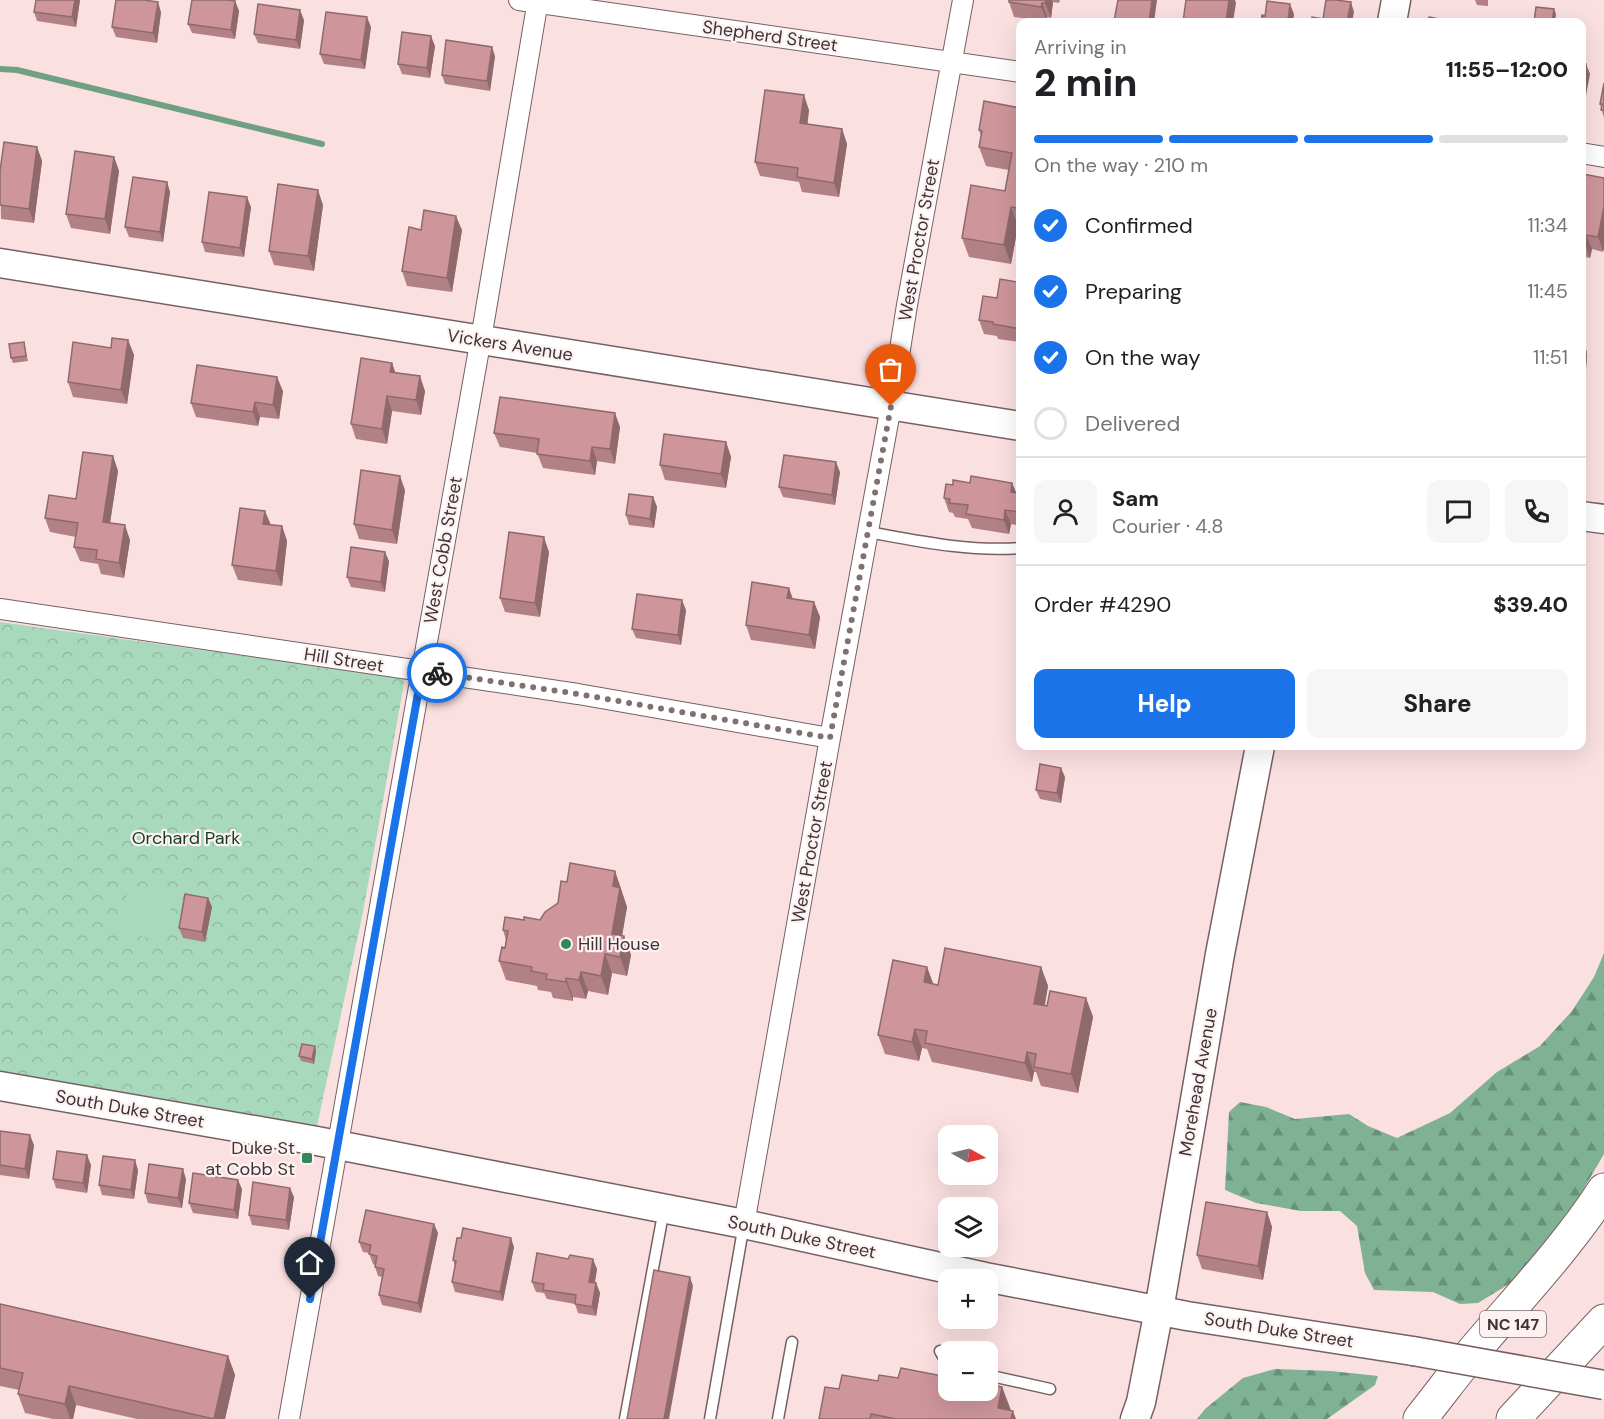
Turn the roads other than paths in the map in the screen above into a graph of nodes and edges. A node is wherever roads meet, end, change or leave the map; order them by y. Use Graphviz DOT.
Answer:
graph roads {
  1 [pos="963,0"];
  2 [pos="1396,0"];
  3 [pos="532,1"];
  4 [pos="1393,18"];
  5 [pos="951,63"];
  6 [pos="1016,71"];
  7 [pos="1586,154"];
  8 [pos="1604,157"];
  9 [pos="0,264"];
  10 [pos="481,340"];
  11 [pos="891,406"];
  12 [pos="1016,425"];
  13 [pos="1586,517"];
  14 [pos="1604,519"];
  15 [pos="868,532"];
  16 [pos="1016,548"];
  17 [pos="0,609"];
  18 [pos="422,671"];
  19 [pos="830,738"];
  20 [pos="1259,750"];
  21 [pos="0,1086"];
  22 [pos="338,1146"];
  23 [pos="1604,1190"];
  24 [pos="664,1209"];
  25 [pos="744,1224"];
  26 [pos="1604,1228"];
  27 [pos="1159,1310"];
  28 [pos="1604,1321"];
  29 [pos="792,1342"];
  30 [pos="998,1377"];
  31 [pos="1604,1385"];
  32 [pos="1050,1389"];
  33 [pos="289,1419"];
  34 [pos="625,1419"];
  35 [pos="710,1419"];
  36 [pos="778,1419"];
  37 [pos="1136,1419"];
  38 [pos="1420,1419"];
  39 [pos="1513,1419"];
  1 -- 5 [label="street, West Proctor Street"];
  2 -- 4 [label="main road"];
  3 -- 5 [label="street, Shepherd Street"];
  3 -- 10 [label="street, West Cobb Street"];
  5 -- 6 [label="street, Shepherd Street"];
  5 -- 11 [label="street, West Proctor Street"];
  7 -- 8 [label="street"];
  9 -- 10 [label="main road, Vickers Avenue"];
  10 -- 11 [label="main road, Vickers Avenue"];
  10 -- 18 [label="street, West Cobb Street"];
  11 -- 12 [label="main road, Vickers Avenue"];
  11 -- 15 [label="street, West Proctor Street"];
  13 -- 14 [label="main road"];
  15 -- 16 [label="lane"];
  15 -- 19 [label="street, West Proctor Street"];
  17 -- 18 [label="street, Hill Street"];
  18 -- 19 [label="street, Hill Street"];
  18 -- 22 [label="street, West Cobb Street"];
  19 -- 25 [label="street, West Proctor Street"];
  20 -- 27 [label="main road, Morehead Avenue"];
  21 -- 22 [label="main road, South Duke Street"];
  22 -- 24 [label="main road, South Duke Street"];
  22 -- 33 [label="street, West Cobb Street"];
  23 -- 38 [label="highway"];
  24 -- 25 [label="main road, South Duke Street"];
  24 -- 34 [label="lane"];
  25 -- 27 [label="main road, South Duke Street"];
  25 -- 35 [label="lane"];
  26 -- 38 [label="highway, NC 147"];
  27 -- 31 [label="main road, South Duke Street, bridge"];
  27 -- 37 [label="main road, Morehead Avenue"];
  28 -- 39 [label="highway"];
  29 -- 36 [label="lane"];
  30 -- 32 [label="lane"];
}
